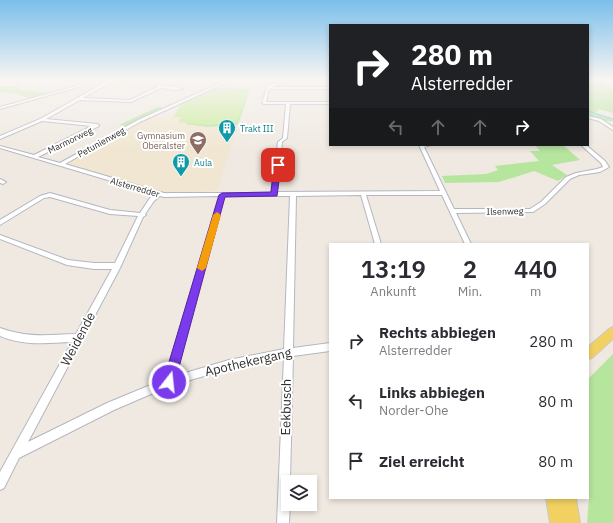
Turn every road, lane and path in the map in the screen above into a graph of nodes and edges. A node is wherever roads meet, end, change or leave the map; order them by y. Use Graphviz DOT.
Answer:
graph roads {
  1 [pos="13,104"];
  2 [pos="68,104"];
  3 [pos="176,104"];
  4 [pos="288,104"];
  5 [pos="0,108"];
  6 [pos="589,117"];
  7 [pos="42,120"];
  8 [pos="613,129"];
  9 [pos="0,138"];
  10 [pos="421,146"];
  11 [pos="584,146"];
  12 [pos="0,147"];
  13 [pos="34,157"];
  14 [pos="60,165"];
  15 [pos="443,193"];
  16 [pos="158,194"];
  17 [pos="274,194"];
  18 [pos="293,194"];
  19 [pos="363,194"];
  20 [pos="222,195"];
  21 [pos="452,211"];
  22 [pos="143,215"];
  23 [pos="0,223"];
  24 [pos="0,238"];
  25 [pos="378,243"];
  26 [pos="468,243"];
  27 [pos="117,266"];
  28 [pos="0,332"];
  29 [pos="613,332"];
  30 [pos="79,338"];
  31 [pos="329,347"];
  32 [pos="288,352"];
  33 [pos="589,353"];
  34 [pos="169,382"];
  35 [pos="15,454"];
  36 [pos="0,484"];
  37 [pos="554,499"];
  38 [pos="568,499"];
  39 [pos="283,523"];
  40 [pos="558,523"];
  41 [pos="572,523"];
  1 -- 5 [label="street"];
  2 -- 7 [label="street"];
  3 -- 14 [label="street, Petunienweg"];
  4 -- 17 [label="street"];
  6 -- 8 [label="street"];
  7 -- 9 [label="street"];
  7 -- 13 [label="street, Marmorweg"];
  10 -- 15 [label="street"];
  11 -- 21 [label="street, Ilsenweg"];
  12 -- 13 [label="street, Alsterredder"];
  13 -- 14 [label="street, Alsterredder"];
  14 -- 16 [label="street, Alsterredder"];
  15 -- 19 [label="street, Alsterredder"];
  15 -- 21 [label="street"];
  16 -- 20 [label="street, Alsterredder"];
  16 -- 22 [label="street, Weidende"];
  17 -- 18 [label="street, Alsterredder"];
  17 -- 20 [label="street, Alsterredder"];
  18 -- 19 [label="street, Alsterredder"];
  18 -- 32 [label="street, Eekbusch"];
  19 -- 25 [label="street"];
  20 -- 34 [label="street"];
  21 -- 26 [label="street"];
  22 -- 23 [label="street"];
  22 -- 27 [label="street, Weidende"];
  24 -- 27 [label="street"];
  27 -- 30 [label="street, Weidende"];
  28 -- 30 [label="street"];
  29 -- 33 [label="main road"];
  30 -- 35 [label="street, Weidende"];
  31 -- 32 [label="street, Apothekergang"];
  32 -- 34 [label="street, Apothekergang"];
  32 -- 39 [label="street, Eekbusch"];
  34 -- 35 [label="street, Apothekergang"];
  35 -- 36 [label="street, Weidende"];
  37 -- 40 [label="main road"];
  38 -- 41 [label="main road"];
}
